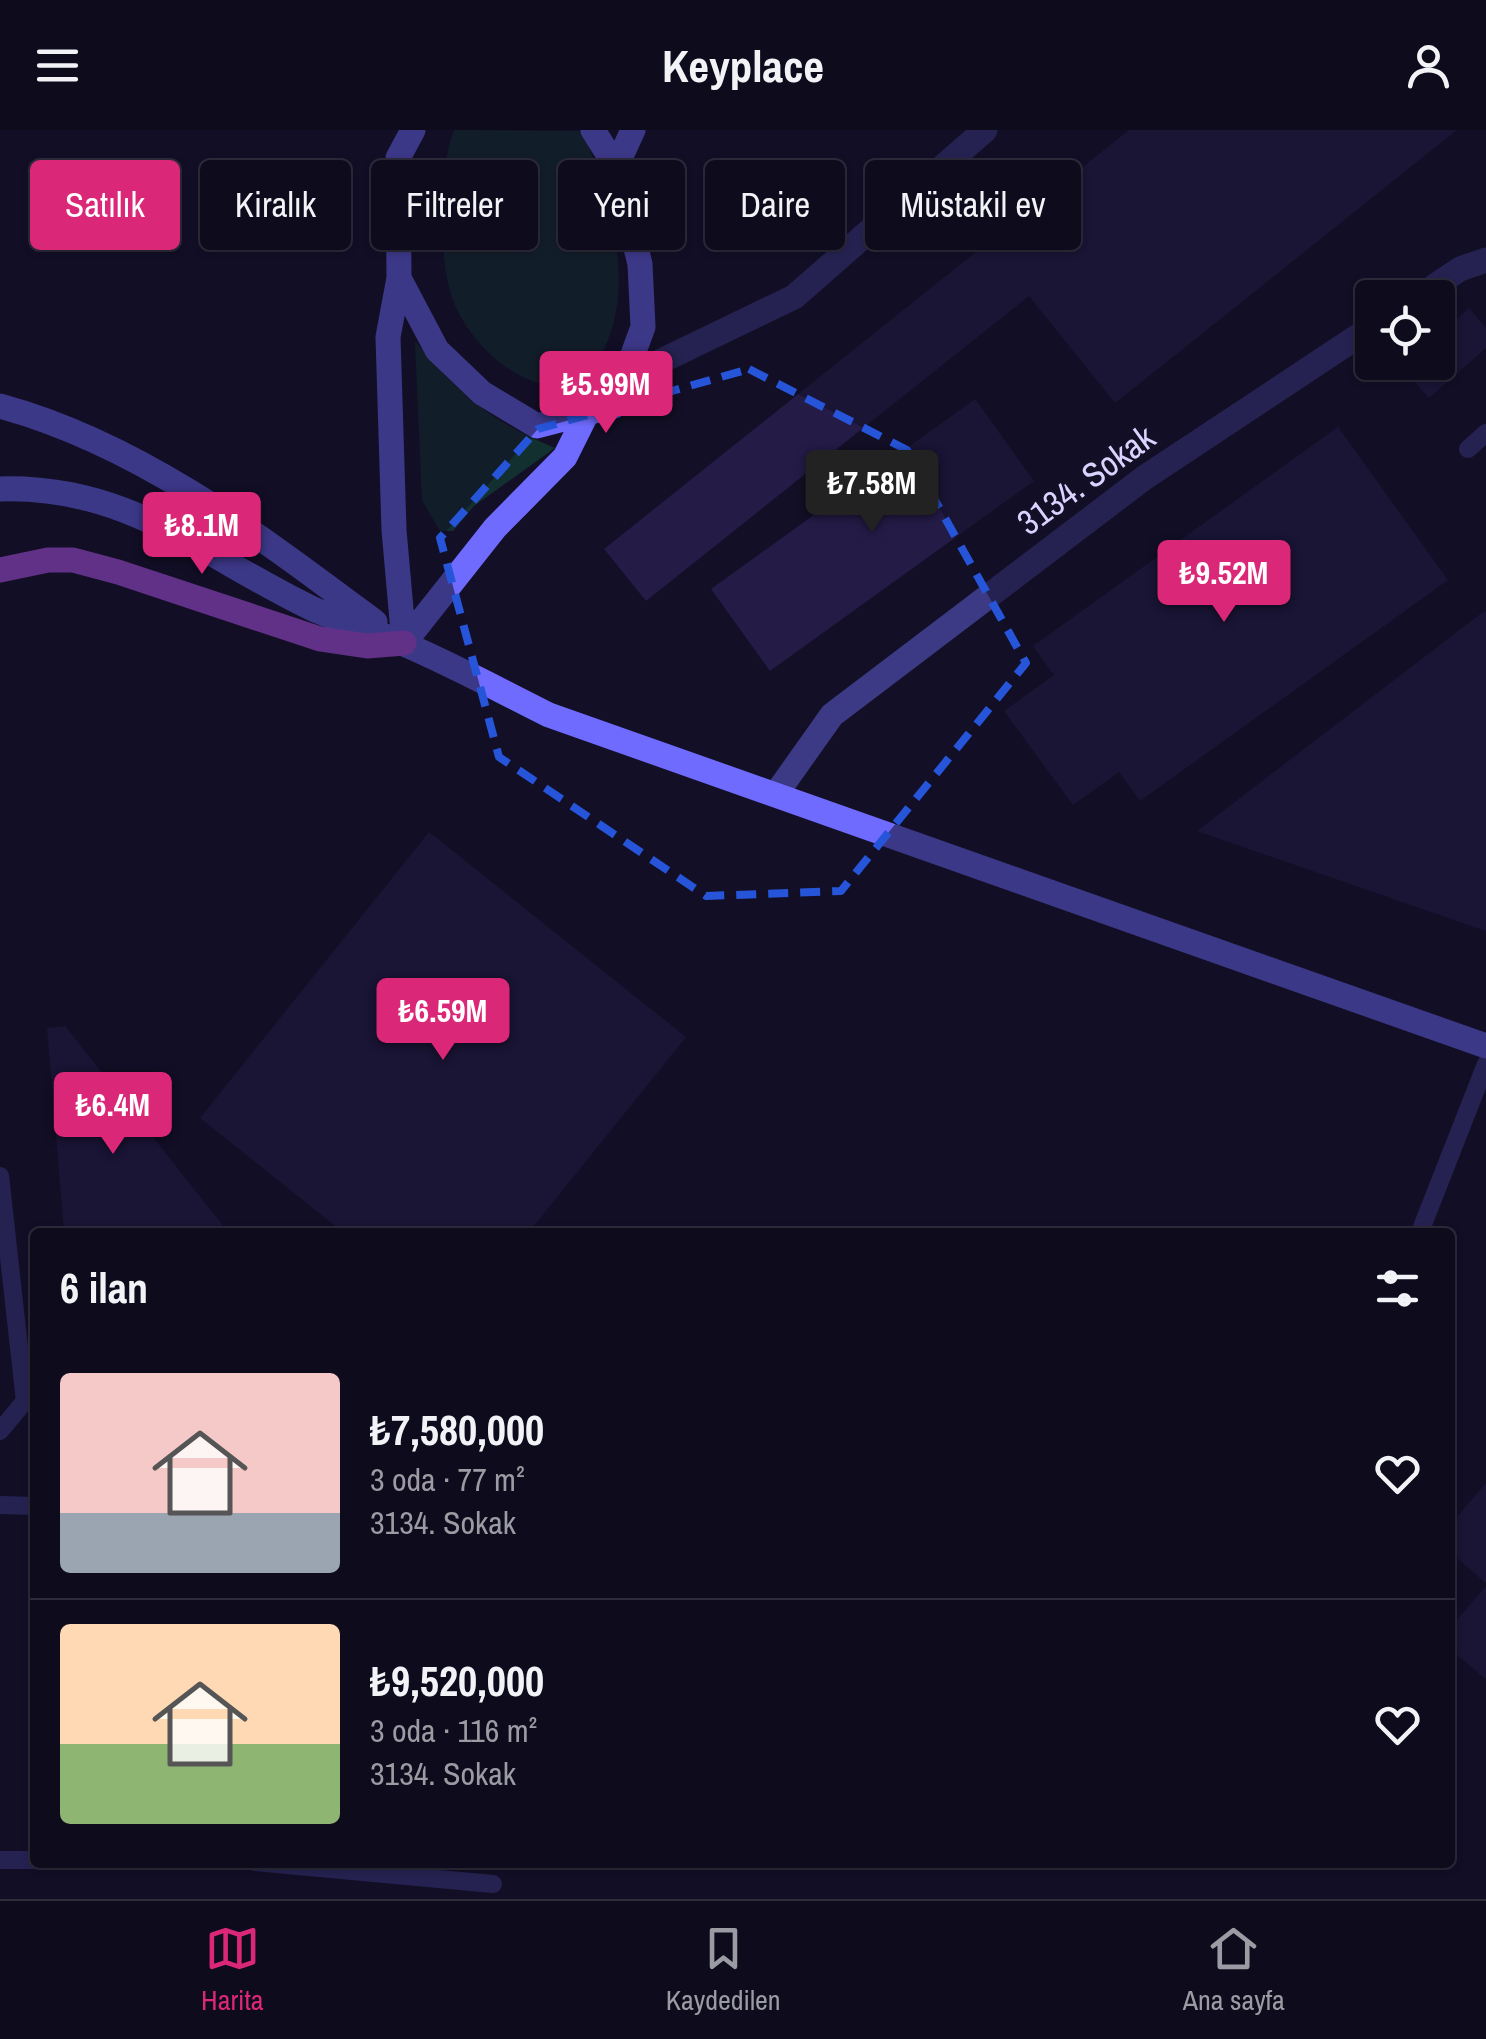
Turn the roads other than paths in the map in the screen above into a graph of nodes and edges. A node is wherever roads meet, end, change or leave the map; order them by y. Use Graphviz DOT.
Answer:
graph roads {
  1 [pos="413,130"];
  2 [pos="593,130"];
  3 [pos="633,130"];
  4 [pos="985,130"];
  5 [pos="612,160"];
  6 [pos="619,160"];
  7 [pos="637,250"];
  8 [pos="1486,260"];
  9 [pos="399,278"];
  10 [pos="1444,280"];
  11 [pos="1355,338"];
  12 [pos="624,378"];
  13 [pos="0,406"];
  14 [pos="586,413"];
  15 [pos="1486,433"];
  16 [pos="1468,448"];
  17 [pos="0,489"];
  18 [pos="0,570"];
  19 [pos="404,643"];
  20 [pos="776,794"];
  21 [pos="1486,1046"];
  22 [pos="1486,1064"];
  23 [pos="0,1176"];
  24 [pos="1422,1228"];
  25 [pos="0,1432"];
  26 [pos="0,1504"];
  27 [pos="30,1506"];
  28 [pos="0,1860"];
  29 [pos="30,1860"];
  30 [pos="320,1868"];
  31 [pos="493,1884"];
  1 -- 9 [label="main road"];
  2 -- 5 [label="main road"];
  3 -- 6 [label="main road"];
  4 -- 12 [label="street"];
  7 -- 12 [label="main road"];
  8 -- 10 [label="street"];
  9 -- 14 [label="main road"];
  9 -- 19 [label="main road"];
  11 -- 20 [label="street, 3134. Sokak"];
  12 -- 14 [label="main road"];
  13 -- 19 [label="main road"];
  14 -- 19 [label="main road"];
  15 -- 16 [label="lane"];
  17 -- 19 [label="main road"];
  18 -- 19 [label="main road"];
  19 -- 20 [label="main road"];
  20 -- 21 [label="main road"];
  22 -- 24 [label="lane"];
  23 -- 25 [label="lane"];
  26 -- 27 [label="lane"];
  28 -- 29 [label="lane"];
  30 -- 31 [label="lane"];
}
